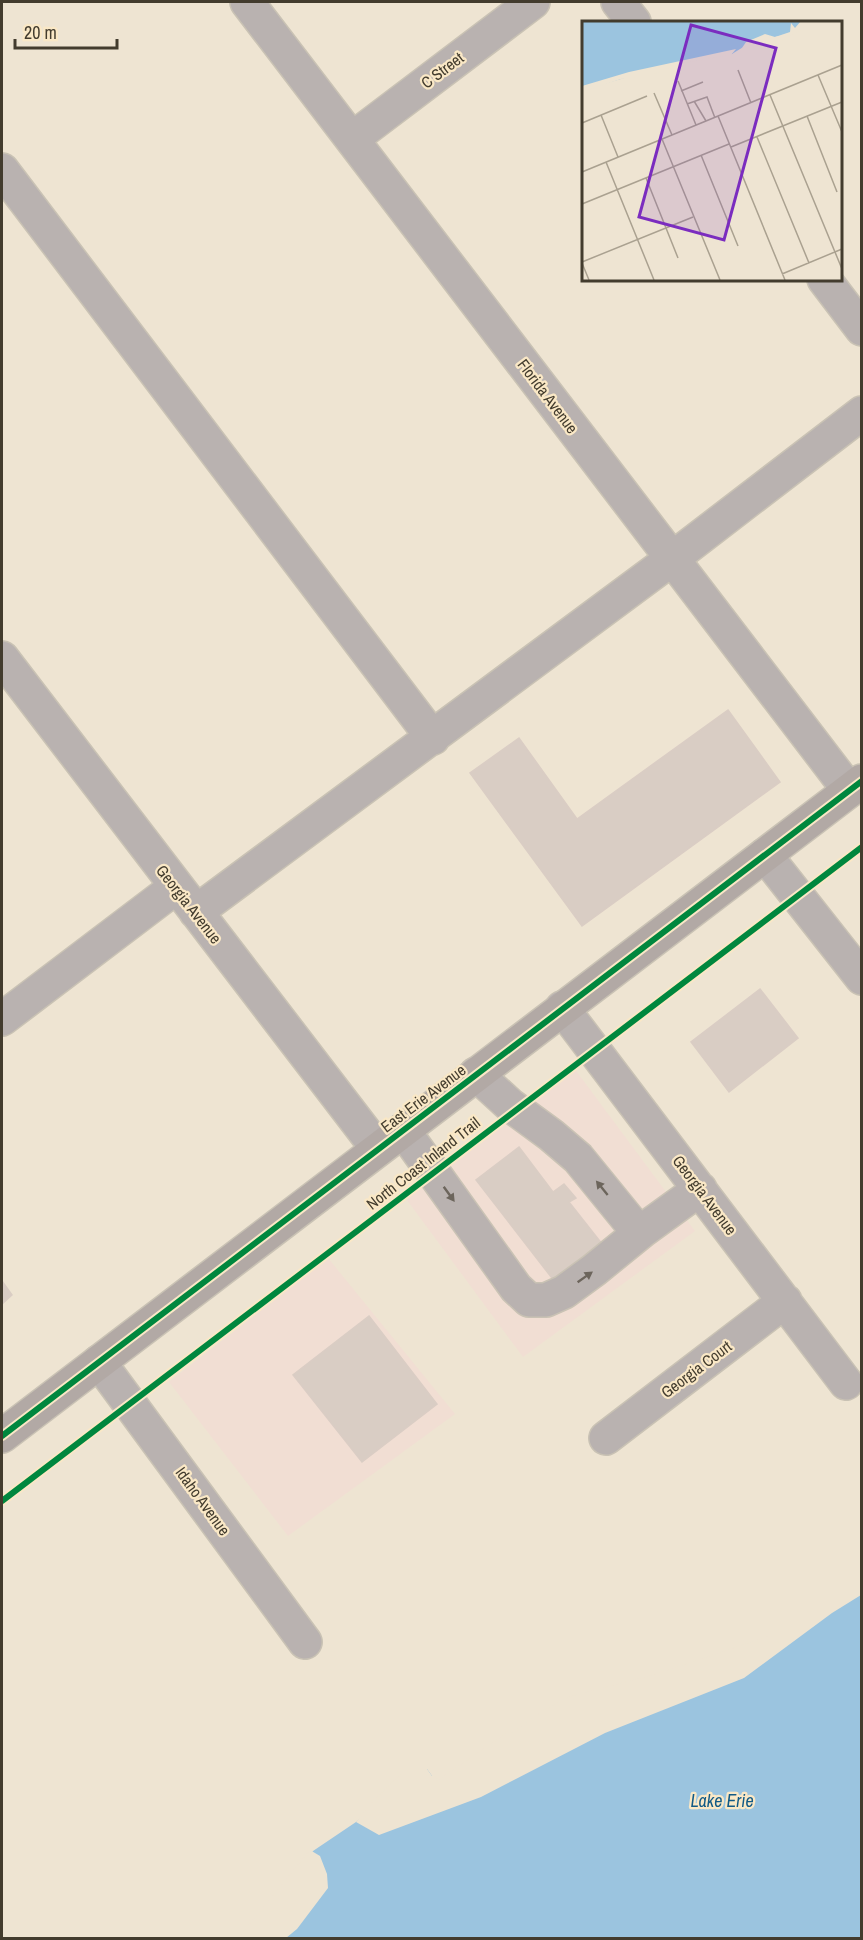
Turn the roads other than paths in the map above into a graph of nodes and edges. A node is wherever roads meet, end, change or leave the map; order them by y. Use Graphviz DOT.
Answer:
graph roads {
  1 [pos="247,2"];
  2 [pos="533,2"];
  3 [pos="618,2"];
  4 [pos="633,21"];
  5 [pos="352,139"];
  6 [pos="2,170"];
  7 [pos="825,280"];
  8 [pos="861,329"];
  9 [pos="861,413"];
  10 [pos="673,558"];
  11 [pos="2,658"];
  12 [pos="433,738"];
  13 [pos="855,785"];
  14 [pos="765,855"];
  15 [pos="176,887"];
  16 [pos="196,912"];
  17 [pos="861,978"];
  18 [pos="562,1008"];
  19 [pos="2,1019"];
  20 [pos="476,1074"];
  21 [pos="403,1130"];
  22 [pos="378,1149"];
  23 [pos="700,1189"];
  24 [pos="639,1233"];
  25 [pos="785,1301"];
  26 [pos="99,1362"];
  27 [pos="846,1383"];
  28 [pos="2,1436"];
  29 [pos="606,1438"];
  30 [pos="305,1642"];
  1 -- 5 [label="street, Florida Avenue"];
  2 -- 5 [label="street, C Street"];
  3 -- 4 [label="street"];
  5 -- 10 [label="street, Florida Avenue"];
  6 -- 12 [label="street"];
  7 -- 8 [label="street"];
  9 -- 10 [label="street"];
  10 -- 12 [label="street"];
  10 -- 13 [label="street, Florida Avenue"];
  11 -- 15 [label="street, Georgia Avenue"];
  12 -- 16 [label="street"];
  13 -- 14 [label="main road, East Erie Avenue"];
  14 -- 17 [label="street"];
  14 -- 18 [label="main road, East Erie Avenue"];
  15 -- 16 [label="street, Georgia Avenue"];
  15 -- 19 [label="street"];
  16 -- 22 [label="street, Georgia Avenue"];
  18 -- 20 [label="main road, East Erie Avenue"];
  18 -- 23 [label="street, Georgia Avenue"];
  20 -- 21 [label="main road, East Erie Avenue"];
  24 -- 20 [label="street, one-way"];
  21 -- 22 [label="main road, East Erie Avenue"];
  21 -- 24 [label="street, one-way"];
  22 -- 26 [label="main road, East Erie Avenue"];
  23 -- 24 [label="street"];
  23 -- 25 [label="street, Georgia Avenue"];
  25 -- 27 [label="street, Georgia Avenue"];
  25 -- 29 [label="street, Georgia Court"];
  26 -- 28 [label="main road, East Erie Avenue"];
  26 -- 30 [label="street, Idaho Avenue"];
}
